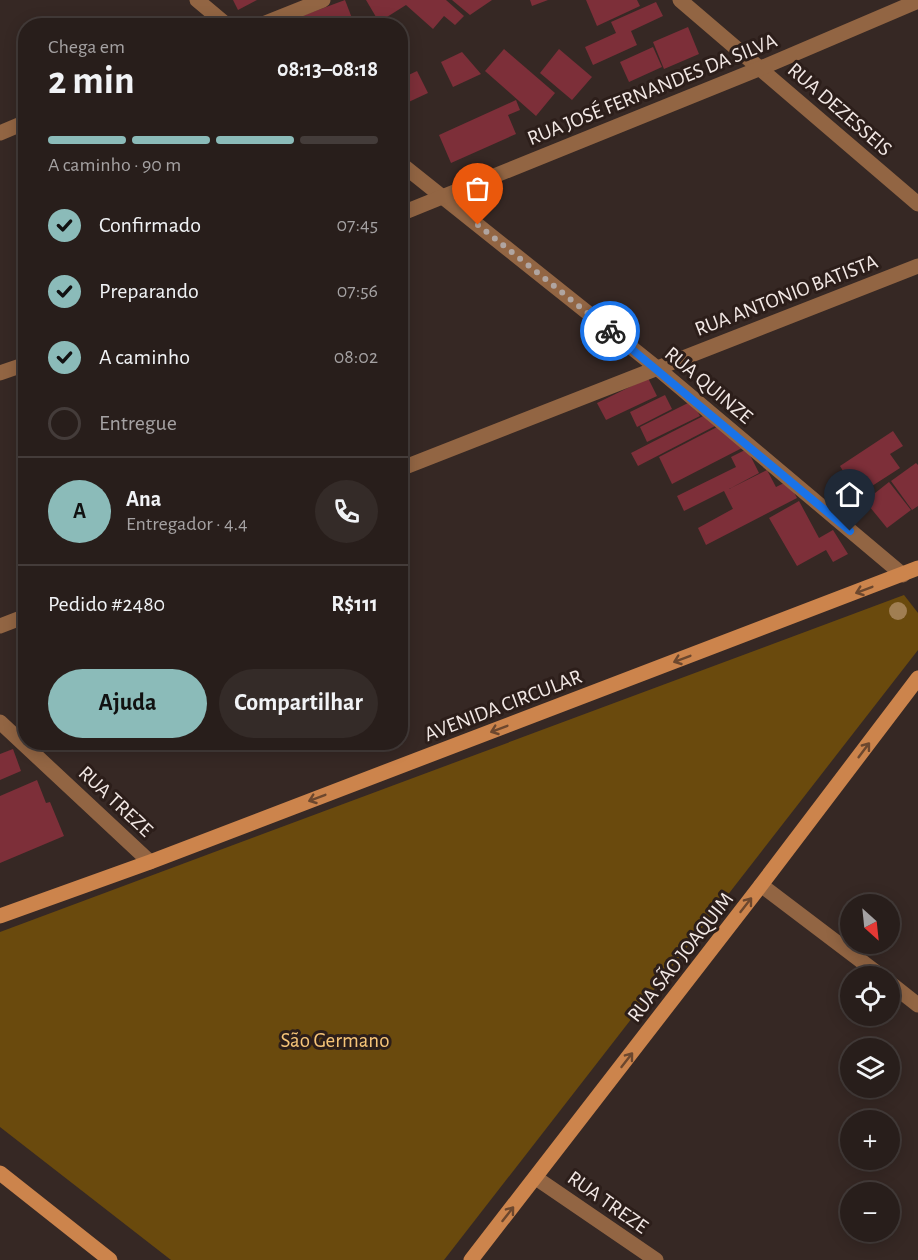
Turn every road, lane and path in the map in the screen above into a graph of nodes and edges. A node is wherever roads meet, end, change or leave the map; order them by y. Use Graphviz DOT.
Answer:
graph roads {
  1 [pos="197,0"];
  2 [pos="324,0"];
  3 [pos="680,0"];
  4 [pos="918,2"];
  5 [pos="218,18"];
  6 [pos="278,18"];
  7 [pos="761,68"];
  8 [pos="18,125"];
  9 [pos="0,133"];
  10 [pos="408,169"];
  11 [pos="442,197"];
  12 [pos="918,204"];
  13 [pos="408,211"];
  14 [pos="918,267"];
  15 [pos="18,367"];
  16 [pos="657,368"];
  17 [pos="0,374"];
  18 [pos="408,466"];
  19 [pos="918,568"];
  20 [pos="903,575"];
  21 [pos="18,619"];
  22 [pos="0,626"];
  23 [pos="918,678"];
  24 [pos="0,722"];
  25 [pos="18,739"];
  26 [pos="30,750"];
  27 [pos="150,862"];
  28 [pos="761,885"];
  29 [pos="0,916"];
  30 [pos="868,966"];
  31 [pos="900,991"];
  32 [pos="918,1005"];
  33 [pos="0,1173"];
  34 [pos="536,1178"];
  35 [pos="110,1260"];
  36 [pos="471,1260"];
  37 [pos="656,1260"];
  1 -- 5 [label="street"];
  2 -- 6 [label="street"];
  3 -- 7 [label="street, RUA DEZESSEIS"];
  4 -- 7 [label="street, RUA JOSÉ FERNANDES DA SILVA"];
  7 -- 11 [label="street, RUA JOSÉ FERNANDES DA SILVA"];
  7 -- 12 [label="street, RUA DEZESSEIS"];
  8 -- 9 [label="street"];
  10 -- 11 [label="street, RUA QUINZE"];
  11 -- 13 [label="street, RUA JOSÉ FERNANDES DA SILVA"];
  11 -- 16 [label="street, RUA QUINZE"];
  14 -- 16 [label="street, RUA ANTONIO BATISTA"];
  15 -- 17 [label="street"];
  16 -- 18 [label="street, RUA ANTONIO BATISTA"];
  16 -- 20 [label="street, RUA QUINZE"];
  19 -- 20 [label="main road, AVENIDA CIRCULAR"];
  20 -- 27 [label="main road, AVENIDA CIRCULAR, one-way"];
  21 -- 22 [label="street"];
  28 -- 23 [label="main road, RUA SÃO JOAQUIM, one-way"];
  24 -- 25 [label="street, RUA TREZE"];
  26 -- 27 [label="street, RUA TREZE"];
  27 -- 29 [label="main road, AVENIDA CIRCULAR"];
  28 -- 30 [label="street"];
  34 -- 28 [label="main road, RUA SÃO JOAQUIM, one-way"];
  31 -- 32 [label="street"];
  33 -- 35 [label="main road"];
  36 -- 34 [label="main road, RUA SÃO JOAQUIM, one-way"];
  34 -- 37 [label="street, RUA TREZE"];
}
